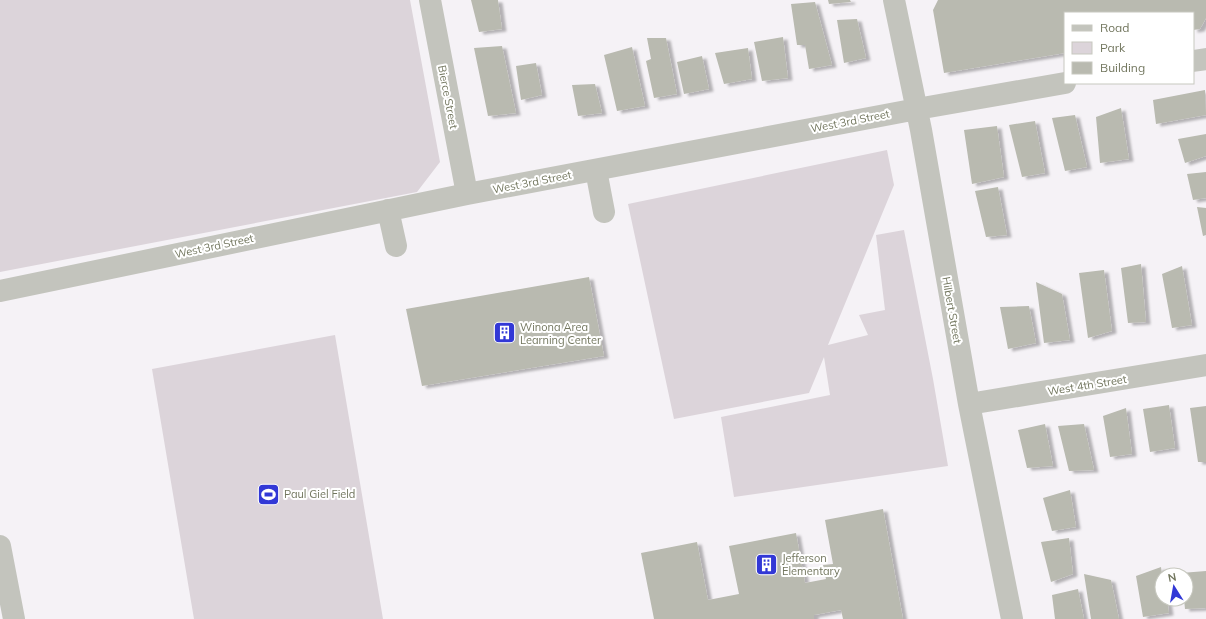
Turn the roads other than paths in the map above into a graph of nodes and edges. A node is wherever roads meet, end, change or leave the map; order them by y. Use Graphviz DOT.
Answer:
graph roads {
  1 [pos="430,0"];
  2 [pos="894,0"];
  3 [pos="1206,58"];
  4 [pos="1194,61"];
  5 [pos="1064,83"];
  6 [pos="916,109"];
  7 [pos="596,170"];
  8 [pos="467,194"];
  9 [pos="388,210"];
  10 [pos="604,212"];
  11 [pos="396,246"];
  12 [pos="0,291"];
  13 [pos="1206,365"];
  14 [pos="969,404"];
  15 [pos="0,546"];
  16 [pos="3,577"];
  17 [pos="14,619"];
  18 [pos="1012,619"];
  1 -- 8 [label="street, Bierce Street"];
  2 -- 6 [label="street, Hilbert Street"];
  3 -- 4 [label="street"];
  5 -- 6 [label="street, West 3rd Street"];
  6 -- 7 [label="street, West 3rd Street"];
  6 -- 14 [label="street, Hilbert Street"];
  7 -- 8 [label="street, West 3rd Street"];
  7 -- 10 [label="street"];
  8 -- 9 [label="street, West 3rd Street"];
  9 -- 11 [label="street"];
  9 -- 12 [label="street, West 3rd Street"];
  13 -- 14 [label="street, West 4th Street"];
  14 -- 18 [label="street, Hilbert Street"];
  15 -- 16 [label="street"];
  16 -- 17 [label="street"];
}
